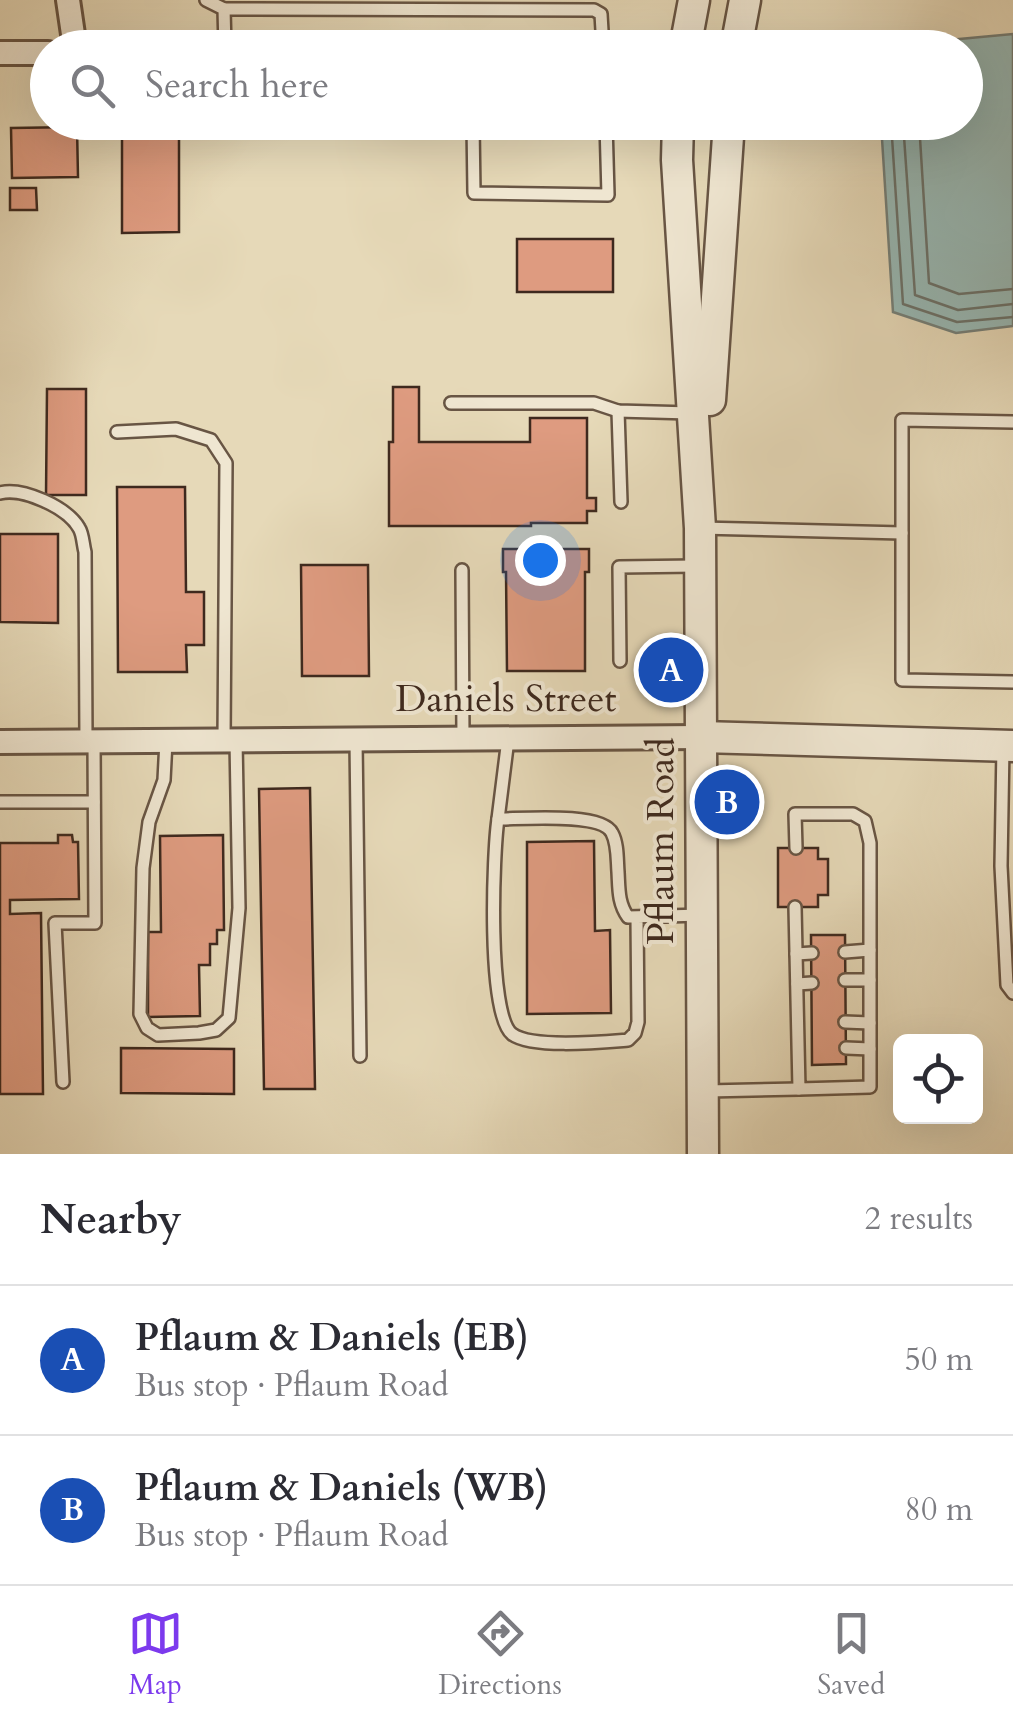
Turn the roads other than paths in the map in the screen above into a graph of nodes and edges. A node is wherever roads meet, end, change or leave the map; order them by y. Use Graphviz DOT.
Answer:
graph roads {
  1 [pos="68,0"];
  2 [pos="206,0"];
  3 [pos="694,0"];
  4 [pos="746,0"];
  5 [pos="224,9"];
  6 [pos="72,30"];
  7 [pos="225,30"];
  8 [pos="601,30"];
  9 [pos="688,30"];
  10 [pos="740,30"];
  11 [pos="30,53"];
  12 [pos="0,54"];
  13 [pos="473,140"];
  14 [pos="606,140"];
  15 [pos="678,140"];
  16 [pos="727,140"];
  17 [pos="451,403"];
  18 [pos="618,411"];
  19 [pos="694,413"];
  20 [pos="1013,422"];
  21 [pos="118,432"];
  22 [pos="0,493"];
  23 [pos="621,502"];
  24 [pos="700,528"];
  25 [pos="902,533"];
  26 [pos="700,566"];
  27 [pos="462,570"];
  28 [pos="620,661"];
  29 [pos="1013,682"];
  30 [pos="701,738"];
  31 [pos="464,739"];
  32 [pos="508,739"];
  33 [pos="230,740"];
  34 [pos="356,740"];
  35 [pos="90,741"];
  36 [pos="166,741"];
  37 [pos="0,742"];
  38 [pos="1008,746"];
  39 [pos="0,802"];
  40 [pos="94,802"];
  41 [pos="498,819"];
  42 [pos="796,848"];
  43 [pos="1007,866"];
  44 [pos="795,906"];
  45 [pos="702,915"];
  46 [pos="637,918"];
  47 [pos="870,950"];
  48 [pos="845,952"];
  49 [pos="812,953"];
  50 [pos="796,954"];
  51 [pos="845,980"];
  52 [pos="870,980"];
  53 [pos="812,983"];
  54 [pos="796,984"];
  55 [pos="1013,993"];
  56 [pos="845,1022"];
  57 [pos="870,1023"];
  58 [pos="798,1024"];
  59 [pos="812,1024"];
  60 [pos="846,1048"];
  61 [pos="812,1049"];
  62 [pos="870,1049"];
  63 [pos="798,1050"];
  64 [pos="360,1056"];
  65 [pos="64,1082"];
  66 [pos="798,1088"];
  67 [pos="702,1091"];
  68 [pos="703,1154"];
  1 -- 6 [label="street"];
  2 -- 5 [label="lane"];
  3 -- 9 [label="street"];
  4 -- 10 [label="street"];
  5 -- 7 [label="lane"];
  5 -- 8 [label="lane"];
  11 -- 12 [label="street"];
  13 -- 14 [label="lane"];
  15 -- 19 [label="street, Pflaum Road"];
  16 -- 24 [label="street, Pflaum Road"];
  17 -- 18 [label="lane"];
  18 -- 19 [label="lane"];
  18 -- 23 [label="lane"];
  19 -- 24 [label="street, Pflaum Road"];
  20 -- 25 [label="lane"];
  21 -- 33 [label="lane"];
  22 -- 35 [label="lane"];
  24 -- 25 [label="lane"];
  24 -- 26 [label="street, Pflaum Road"];
  25 -- 29 [label="lane"];
  26 -- 28 [label="lane"];
  26 -- 30 [label="street, Pflaum Road"];
  27 -- 31 [label="lane"];
  30 -- 32 [label="street, Daniels Street"];
  30 -- 38 [label="street, Daniels Street"];
  30 -- 45 [label="street, Pflaum Road"];
  31 -- 32 [label="street, Daniels Street"];
  31 -- 34 [label="street, Daniels Street"];
  32 -- 41 [label="lane"];
  33 -- 34 [label="street, Daniels Street"];
  33 -- 36 [label="street, Daniels Street"];
  33 -- 36 [label="lane"];
  34 -- 64 [label="lane"];
  35 -- 36 [label="street, Daniels Street"];
  35 -- 37 [label="street, Daniels Street"];
  35 -- 40 [label="lane"];
  38 -- 43 [label="lane"];
  39 -- 40 [label="lane"];
  40 -- 65 [label="lane"];
  41 -- 46 [label="lane"];
  41 -- 46 [label="lane"];
  42 -- 47 [label="lane"];
  43 -- 55 [label="lane"];
  44 -- 50 [label="lane"];
  45 -- 46 [label="lane"];
  45 -- 67 [label="street, Pflaum Road"];
  47 -- 48 [label="lane"];
  47 -- 52 [label="lane"];
  49 -- 50 [label="lane"];
  50 -- 54 [label="lane"];
  51 -- 52 [label="lane"];
  52 -- 57 [label="lane"];
  53 -- 54 [label="lane"];
  54 -- 58 [label="lane"];
  56 -- 57 [label="lane"];
  57 -- 62 [label="lane"];
  58 -- 59 [label="lane"];
  58 -- 63 [label="lane"];
  60 -- 62 [label="lane"];
  61 -- 63 [label="lane"];
  62 -- 66 [label="lane"];
  63 -- 66 [label="lane"];
  66 -- 67 [label="lane"];
  67 -- 68 [label="street, Pflaum Road"];
}
